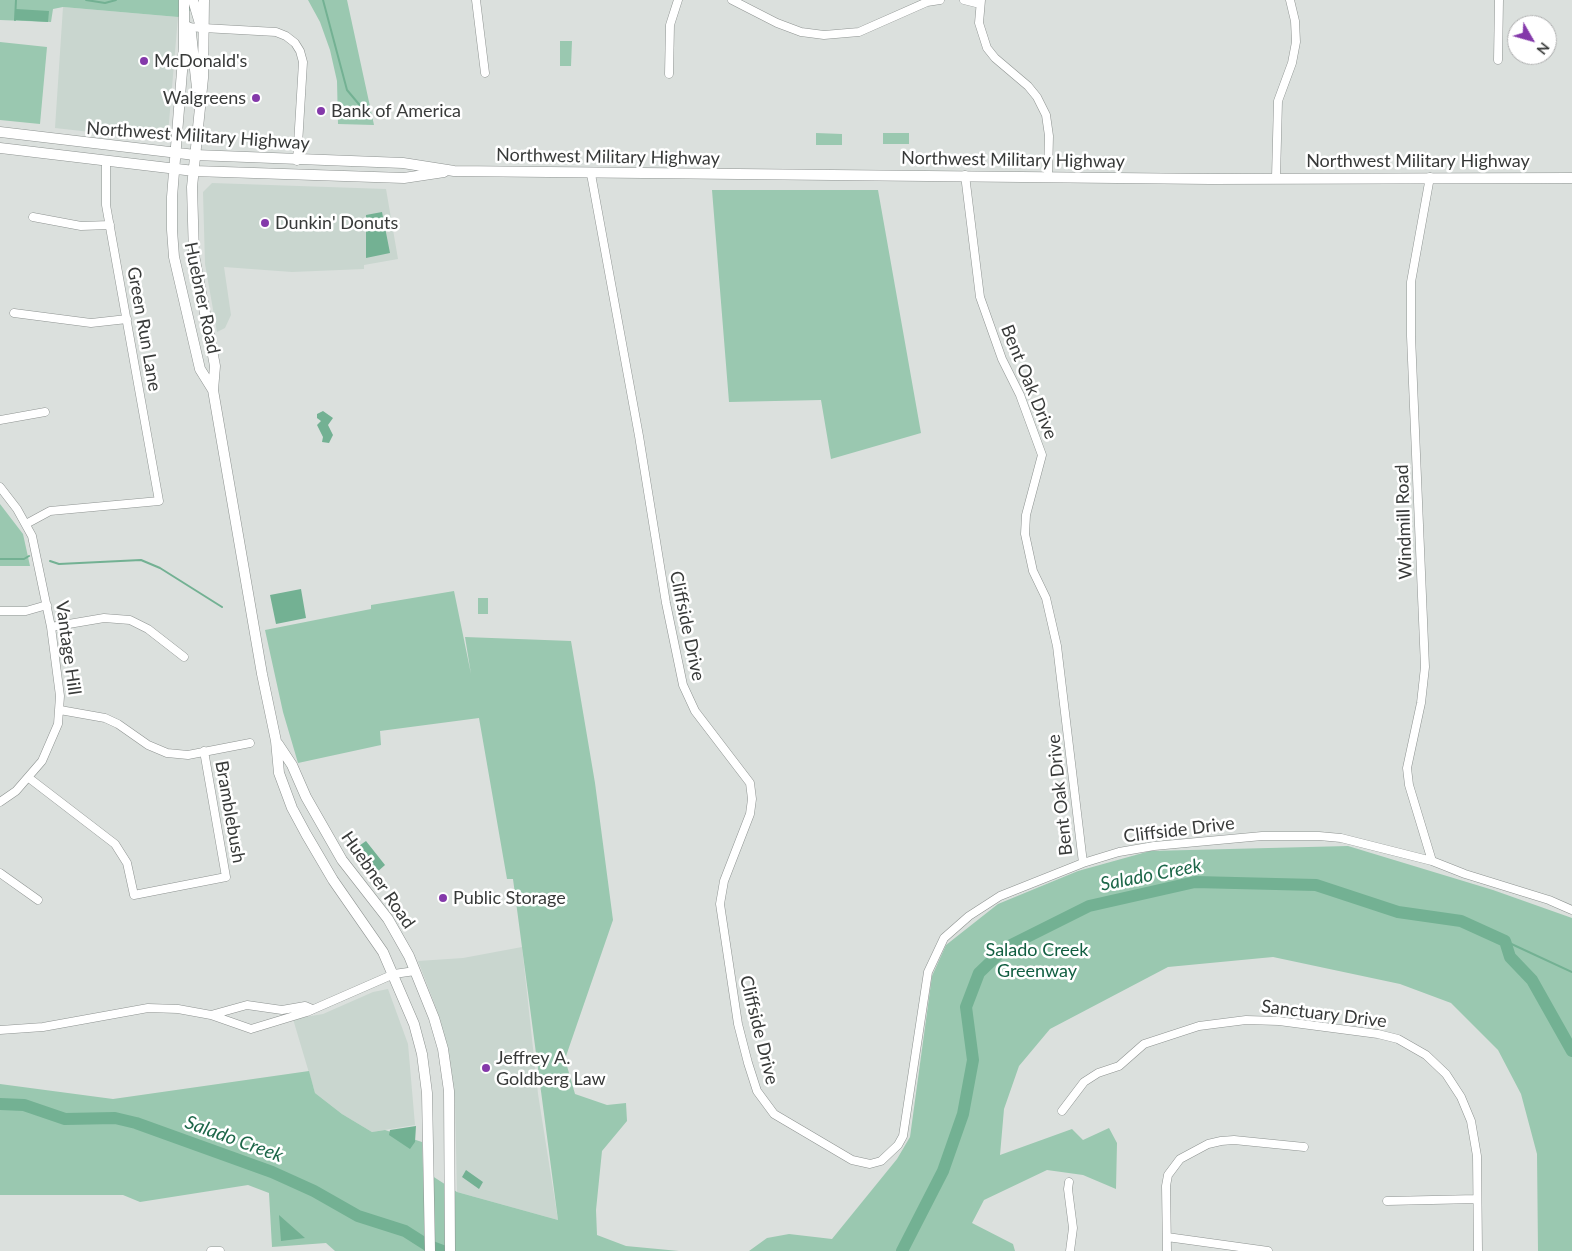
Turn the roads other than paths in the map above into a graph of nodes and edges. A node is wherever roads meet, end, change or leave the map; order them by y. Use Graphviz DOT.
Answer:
graph roads {
  1 [pos="184,0"];
  2 [pos="193,0"];
  3 [pos="204,0"];
  4 [pos="476,0"];
  5 [pos="678,0"];
  6 [pos="732,0"];
  7 [pos="940,0"];
  8 [pos="964,0"];
  9 [pos="1290,0"];
  10 [pos="1499,0"];
  11 [pos="980,2"];
  12 [pos="185,27"];
  13 [pos="203,28"];
  14 [pos="1498,60"];
  15 [pos="486,73"];
  16 [pos="669,74"];
  17 [pos="200,106"];
  18 [pos="0,132"];
  19 [pos="0,148"];
  20 [pos="176,154"];
  21 [pos="195,156"];
  22 [pos="297,161"];
  23 [pos="106,162"];
  24 [pos="174,169"];
  25 [pos="194,171"];
  26 [pos="454,171"];
  27 [pos="591,174"];
  28 [pos="965,175"];
  29 [pos="1048,176"];
  30 [pos="1276,177"];
  31 [pos="1430,177"];
  32 [pos="1572,178"];
  33 [pos="33,217"];
  34 [pos="110,225"];
  35 [pos="14,313"];
  36 [pos="127,319"];
  37 [pos="208,327"];
  38 [pos="191,331"];
  39 [pos="212,390"];
  40 [pos="46,412"];
  41 [pos="0,420"];
  42 [pos="0,487"];
  43 [pos="26,524"];
  44 [pos="47,605"];
  45 [pos="0,611"];
  46 [pos="51,627"];
  47 [pos="184,657"];
  48 [pos="60,710"];
  49 [pos="276,741"];
  50 [pos="250,743"];
  51 [pos="204,751"];
  52 [pos="29,778"];
  53 [pos="0,802"];
  54 [pos="328,836"];
  55 [pos="313,846"];
  56 [pos="1432,861"];
  57 [pos="1083,863"];
  58 [pos="1,875"];
  59 [pos="38,900"];
  60 [pos="1572,910"];
  61 [pos="415,971"];
  62 [pos="394,974"];
  63 [pos="312,1009"];
  64 [pos="211,1015"];
  65 [pos="0,1030"];
  66 [pos="1062,1111"];
  67 [pos="1304,1147"];
  68 [pos="1069,1182"];
  69 [pos="1477,1200"];
  70 [pos="1387,1201"];
  71 [pos="1167,1237"];
  72 [pos="210,1251"];
  73 [pos="220,1251"];
  74 [pos="430,1251"];
  75 [pos="450,1251"];
  76 [pos="1070,1251"];
  77 [pos="1167,1251"];
  78 [pos="1268,1251"];
  79 [pos="1478,1251"];
  1 -- 12 [label="main road, Huebner Road"];
  2 -- 13 [label="main road"];
  3 -- 13 [label="main road, Huebner Road"];
  4 -- 15 [label="street"];
  5 -- 16 [label="street"];
  6 -- 7 [label="street"];
  8 -- 11 [label="street"];
  9 -- 30 [label="street"];
  10 -- 14 [label="street"];
  11 -- 29 [label="street"];
  12 -- 13 [label="street"];
  12 -- 17 [label="main road"];
  12 -- 20 [label="main road, Huebner Road"];
  13 -- 17 [label="main road, Huebner Road"];
  13 -- 22 [label="street"];
  17 -- 21 [label="main road, Huebner Road"];
  18 -- 20 [label="main road, Northwest Military Highway"];
  19 -- 23 [label="main road, Northwest Military Highway"];
  20 -- 21 [label="main road, Northwest Military Highway"];
  20 -- 24 [label="main road, Huebner Road"];
  21 -- 22 [label="main road, Northwest Military Highway"];
  21 -- 25 [label="main road, Huebner Road"];
  22 -- 26 [label="main road, Northwest Military Highway"];
  23 -- 24 [label="main road, Northwest Military Highway"];
  23 -- 34 [label="street, Green Run Lane"];
  24 -- 25 [label="main road, Northwest Military Highway"];
  24 -- 38 [label="main road, Huebner Road"];
  25 -- 26 [label="main road, Northwest Military Highway"];
  25 -- 37 [label="main road, Huebner Road"];
  26 -- 27 [label="main road, Northwest Military Highway"];
  27 -- 28 [label="main road, Northwest Military Highway"];
  27 -- 57 [label="street, Cliffside Drive"];
  28 -- 29 [label="main road, Northwest Military Highway"];
  28 -- 57 [label="street, Bent Oak Drive"];
  29 -- 30 [label="main road, Northwest Military Highway"];
  30 -- 31 [label="main road, Northwest Military Highway"];
  31 -- 32 [label="main road, Northwest Military Highway"];
  31 -- 56 [label="street, Windmill Road"];
  33 -- 34 [label="street"];
  34 -- 36 [label="street, Green Run Lane"];
  35 -- 36 [label="street"];
  36 -- 43 [label="street, Green Run Lane"];
  37 -- 38 [label="main road"];
  37 -- 39 [label="main road, Huebner Road"];
  38 -- 39 [label="main road, Huebner Road"];
  39 -- 49 [label="main road, Huebner Road"];
  40 -- 41 [label="street"];
  42 -- 43 [label="street, Vantage Hill"];
  43 -- 44 [label="street, Vantage Hill"];
  44 -- 45 [label="street"];
  44 -- 46 [label="street, Vantage Hill"];
  46 -- 47 [label="street"];
  46 -- 48 [label="street, Vantage Hill"];
  48 -- 51 [label="street"];
  48 -- 52 [label="street, Vantage Hill"];
  49 -- 54 [label="main road, Huebner Road"];
  49 -- 55 [label="main road, Huebner Road"];
  50 -- 51 [label="street"];
  51 -- 52 [label="street, Bramblebush"];
  52 -- 53 [label="street, Vantage Hill"];
  54 -- 55 [label="main road"];
  54 -- 61 [label="main road, Huebner Road"];
  55 -- 62 [label="main road, Huebner Road"];
  56 -- 57 [label="street, Cliffside Drive"];
  56 -- 60 [label="street, Cliffside Drive"];
  58 -- 59 [label="street"];
  61 -- 62 [label="street"];
  61 -- 75 [label="main road, Huebner Road"];
  62 -- 63 [label="street"];
  62 -- 74 [label="main road, Huebner Road"];
  63 -- 64 [label="street"];
  63 -- 64 [label="street"];
  64 -- 65 [label="street"];
  66 -- 69 [label="street, Sanctuary Drive"];
  67 -- 71 [label="street"];
  68 -- 76 [label="street"];
  69 -- 70 [label="street"];
  69 -- 79 [label="street, Sanctuary Drive"];
  71 -- 77 [label="street"];
  71 -- 78 [label="street"];
  72 -- 73 [label="street"];
}
